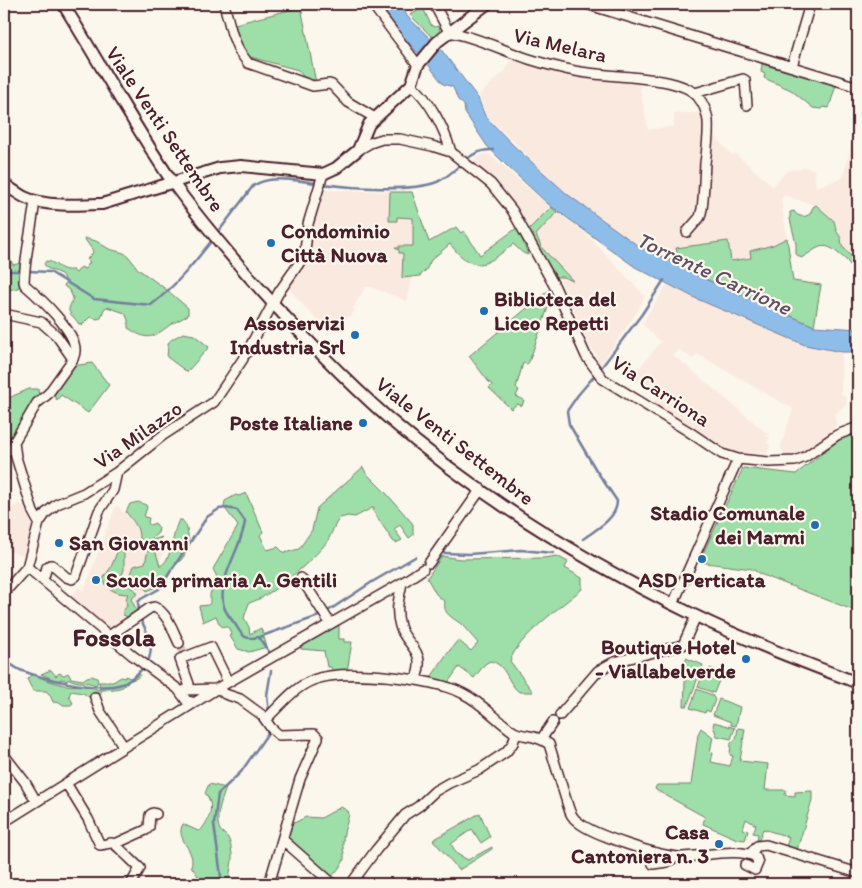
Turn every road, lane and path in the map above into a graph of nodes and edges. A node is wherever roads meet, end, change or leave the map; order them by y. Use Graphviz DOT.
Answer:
graph roads {
  1 [pos="63,4"];
  2 [pos="224,4"];
  3 [pos="372,4"];
  4 [pos="434,4"];
  5 [pos="487,4"];
  6 [pos="586,4"];
  7 [pos="810,4"];
  8 [pos="449,32"];
  9 [pos="420,63"];
  10 [pos="792,66"];
  11 [pos="411,85"];
  12 [pos="858,86"];
  13 [pos="695,93"];
  14 [pos="747,105"];
  15 [pos="375,118"];
  16 [pos="358,150"];
  17 [pos="452,153"];
  18 [pos="323,176"];
  19 [pos="173,182"];
  20 [pos="4,184"];
  21 [pos="35,200"];
  22 [pos="687,232"];
  23 [pos="273,304"];
  24 [pos="4,314"];
  25 [pos="73,359"];
  26 [pos="858,427"];
  27 [pos="14,447"];
  28 [pos="4,453"];
  29 [pos="738,459"];
  30 [pos="117,472"];
  31 [pos="480,489"];
  32 [pos="39,523"];
  33 [pos="27,567"];
  34 [pos="301,578"];
  35 [pos="43,580"];
  36 [pos="402,583"];
  37 [pos="4,593"];
  38 [pos="672,604"];
  39 [pos="696,616"];
  40 [pos="330,624"];
  41 [pos="109,636"];
  42 [pos="179,643"];
  43 [pos="415,680"];
  44 [pos="228,682"];
  45 [pos="858,683"];
  46 [pos="218,688"];
  47 [pos="178,689"];
  48 [pos="189,690"];
  49 [pos="95,697"];
  50 [pos="194,703"];
  51 [pos="560,715"];
  52 [pos="266,719"];
  53 [pos="553,722"];
  54 [pos="516,733"];
  55 [pos="542,738"];
  56 [pos="124,746"];
  57 [pos="4,755"];
  58 [pos="66,783"];
  59 [pos="36,801"];
  60 [pos="156,814"];
  61 [pos="4,822"];
  62 [pos="283,840"];
  63 [pos="115,844"];
  64 [pos="750,854"];
  65 [pos="680,856"];
  66 [pos="653,864"];
  67 [pos="745,865"];
  68 [pos="858,873"];
  69 [pos="131,884"];
  70 [pos="269,884"];
  71 [pos="333,884"];
  72 [pos="351,884"];
  1 -- 19 [label="main road, Viale Venti Settembre"];
  2 -- 15 [label="street"];
  3 -- 9 [label="street"];
  4 -- 8 [label="street"];
  5 -- 8 [label="main road"];
  6 -- 10 [label="street"];
  7 -- 10 [label="street"];
  8 -- 9 [label="main road"];
  8 -- 13 [label="street, Via Melara"];
  9 -- 11 [label="main road"];
  10 -- 12 [label="street"];
  11 -- 15 [label="main road"];
  11 -- 17 [label="street"];
  13 -- 14 [label="street"];
  13 -- 22 [label="street"];
  15 -- 16 [label="main road"];
  16 -- 17 [label="street, Via Carriona"];
  16 -- 18 [label="main road, Via Carriona"];
  17 -- 29 [label="street, Via Carriona"];
  18 -- 19 [label="main road"];
  18 -- 23 [label="street, Via Milazzo"];
  19 -- 21 [label="main road"];
  19 -- 23 [label="main road, Viale Venti Settembre"];
  20 -- 21 [label="main road"];
  21 -- 25 [label="street"];
  23 -- 30 [label="street, Via Milazzo"];
  23 -- 31 [label="main road, Viale Venti Settembre"];
  24 -- 25 [label="street"];
  25 -- 27 [label="street"];
  26 -- 29 [label="street, Via Carriona"];
  27 -- 28 [label="street"];
  27 -- 32 [label="street"];
  29 -- 38 [label="street"];
  30 -- 32 [label="street, Via Milazzo"];
  30 -- 35 [label="street"];
  31 -- 36 [label="street"];
  31 -- 38 [label="main road, Viale Venti Settembre"];
  32 -- 33 [label="street, Via Milazzo"];
  33 -- 35 [label="street"];
  33 -- 37 [label="street"];
  34 -- 40 [label="street"];
  35 -- 41 [label="street"];
  36 -- 40 [label="street"];
  36 -- 43 [label="street"];
  38 -- 39 [label="main road, Viale Venti Settembre"];
  39 -- 45 [label="main road, Viale Venti Settembre"];
  39 -- 51 [label="street"];
  40 -- 44 [label="street"];
  41 -- 42 [label="street"];
  41 -- 47 [label="street"];
  43 -- 52 [label="street"];
  43 -- 54 [label="street"];
  44 -- 46 [label="street"];
  44 -- 48 [label="street"];
  46 -- 48 [label="street"];
  46 -- 50 [label="street"];
  46 -- 52 [label="street"];
  47 -- 48 [label="street"];
  47 -- 50 [label="street"];
  48 -- 50 [label="street"];
  49 -- 56 [label="street"];
  50 -- 56 [label="street"];
  52 -- 62 [label="street"];
  53 -- 55 [label="street"];
  54 -- 55 [label="street"];
  54 -- 72 [label="street"];
  55 -- 65 [label="street"];
  56 -- 58 [label="street"];
  57 -- 59 [label="street"];
  58 -- 59 [label="street"];
  58 -- 63 [label="street"];
  59 -- 61 [label="street"];
  60 -- 63 [label="street"];
  62 -- 70 [label="street"];
  62 -- 71 [label="street"];
  63 -- 69 [label="street"];
  64 -- 65 [label="street"];
  64 -- 67 [label="street"];
  64 -- 68 [label="street"];
  65 -- 66 [label="street"];
}
